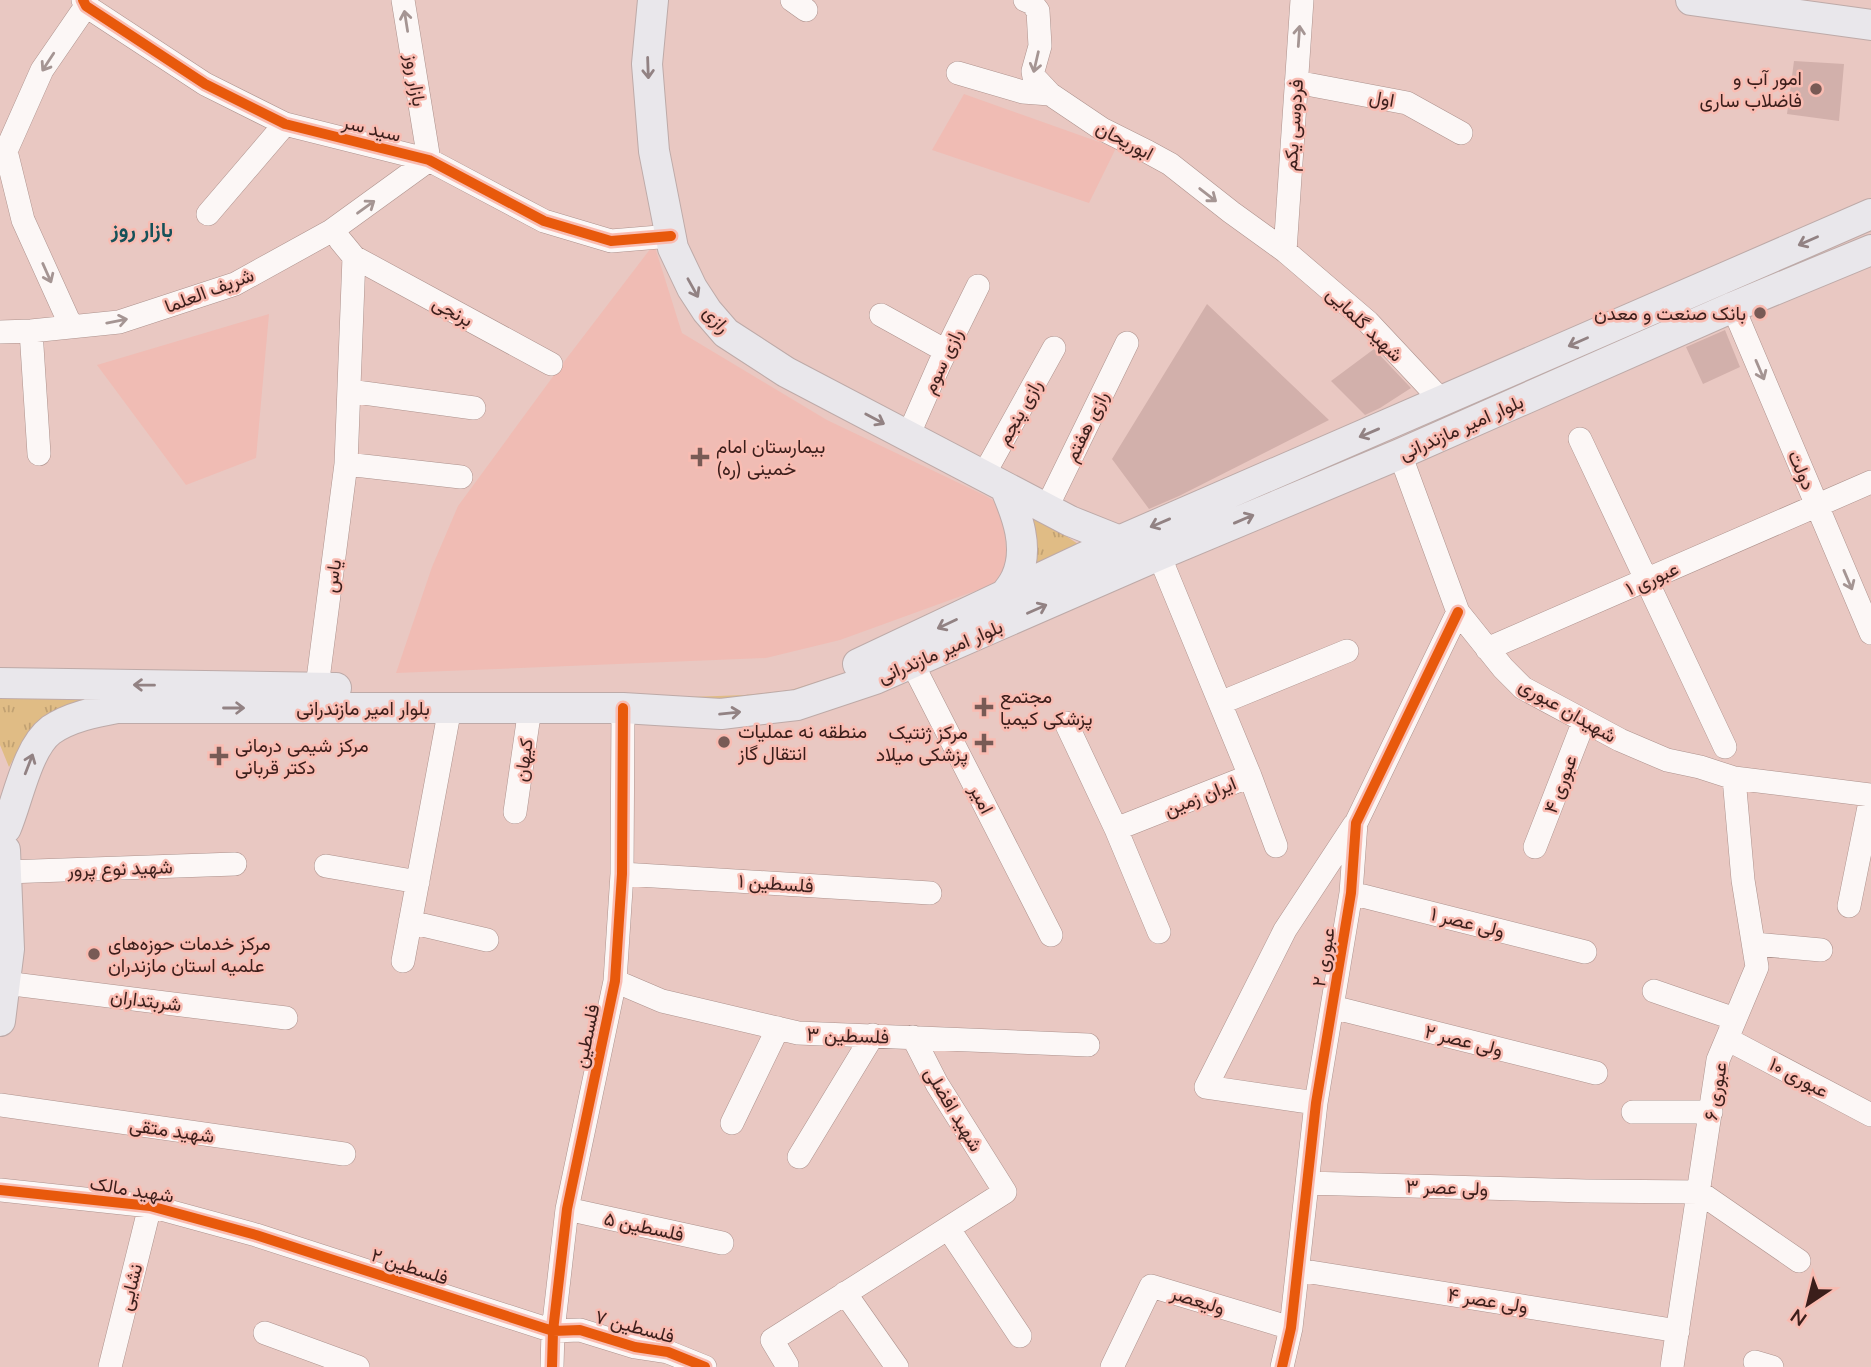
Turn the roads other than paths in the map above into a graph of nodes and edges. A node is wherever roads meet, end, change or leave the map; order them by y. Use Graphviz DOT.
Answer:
graph roads {
  1 [pos="402,0"];
  2 [pos="1026,0"];
  3 [pos="1302,0"];
  4 [pos="1708,1"];
  5 [pos="85,3"];
  6 [pos="651,3"];
  7 [pos="1784,6"];
  8 [pos="1871,25"];
  9 [pos="958,74"];
  10 [pos="1296,82"];
  11 [pos="1050,93"];
  12 [pos="285,124"];
  13 [pos="1461,133"];
  14 [pos="429,160"];
  15 [pos="208,214"];
  16 [pos="1871,214"];
  17 [pos="671,236"];
  18 [pos="347,249"];
  19 [pos="1871,250"];
  20 [pos="1285,251"];
  21 [pos="978,286"];
  22 [pos="1733,307"];
  23 [pos="881,315"];
  24 [pos="71,327"];
  25 [pos="31,331"];
  26 [pos="0,332"];
  27 [pos="1127,343"];
  28 [pos="1054,348"];
  29 [pos="946,351"];
  30 [pos="551,364"];
  31 [pos="349,391"];
  32 [pos="1442,401"];
  33 [pos="474,408"];
  34 [pos="908,436"];
  35 [pos="1580,439"];
  36 [pos="38,454"];
  37 [pos="1400,454"];
  38 [pos="346,464"];
  39 [pos="461,477"];
  40 [pos="994,481"];
  41 [pos="1871,482"];
  42 [pos="1817,505"];
  43 [pos="1046,509"];
  44 [pos="1119,541"];
  45 [pos="1159,555"];
  46 [pos="1646,581"];
  47 [pos="1003,597"];
  48 [pos="1458,612"];
  49 [pos="1871,633"];
  50 [pos="1487,649"];
  51 [pos="1347,652"];
  52 [pos="912,663"];
  53 [pos="0,683"];
  54 [pos="317,687"];
  55 [pos="1220,703"];
  56 [pos="450,708"];
  57 [pos="530,708"];
  58 [pos="623,708"];
  59 [pos="1584,721"];
  60 [pos="1066,723"];
  61 [pos="1725,747"];
  62 [pos="1250,776"];
  63 [pos="1734,778"];
  64 [pos="0,782"];
  65 [pos="1871,796"];
  66 [pos="515,812"];
  67 [pos="1356,823"];
  68 [pos="1116,829"];
  69 [pos="1276,846"];
  70 [pos="1535,847"];
  71 [pos="4,851"];
  72 [pos="235,864"];
  73 [pos="326,866"];
  74 [pos="622,874"];
  75 [pos="418,882"];
  76 [pos="930,893"];
  77 [pos="1351,893"];
  78 [pos="1849,906"];
  79 [pos="4,922"];
  80 [pos="410,922"];
  81 [pos="1159,932"];
  82 [pos="1051,935"];
  83 [pos="487,940"];
  84 [pos="1754,944"];
  85 [pos="1821,950"];
  86 [pos="1585,951"];
  87 [pos="403,961"];
  88 [pos="615,981"];
  89 [pos="5,983"];
  90 [pos="1654,991"];
  91 [pos="1332,1007"];
  92 [pos="286,1018"];
  93 [pos="0,1021"];
  94 [pos="778,1028"];
  95 [pos="1731,1029"];
  96 [pos="873,1035"];
  97 [pos="913,1037"];
  98 [pos="1088,1045"];
  99 [pos="1596,1073"];
  100 [pos="1316,1103"];
  101 [pos="0,1105"];
  102 [pos="1633,1112"];
  103 [pos="1711,1112"];
  104 [pos="1871,1115"];
  105 [pos="732,1123"];
  106 [pos="344,1154"];
  107 [pos="799,1157"];
  108 [pos="1307,1183"];
  109 [pos="0,1189"];
  110 [pos="1699,1192"];
  111 [pos="150,1206"];
  112 [pos="567,1209"];
  113 [pos="948,1228"];
  114 [pos="257,1235"];
  115 [pos="722,1243"];
  116 [pos="1799,1261"];
  117 [pos="1298,1270"];
  118 [pos="845,1293"];
  119 [pos="1291,1328"];
  120 [pos="553,1331"];
  121 [pos="1678,1331"];
  122 [pos="265,1334"];
  123 [pos="1020,1336"];
  124 [pos="787,1365"];
  125 [pos="110,1367"];
  126 [pos="358,1367"];
  127 [pos="552,1367"];
  128 [pos="705,1367"];
  129 [pos="897,1367"];
  130 [pos="1112,1367"];
  131 [pos="1282,1367"];
  132 [pos="1672,1367"];
  14 -- 1 [label="street, بازار روز, one-way"];
  2 -- 11 [label="street, ابوریحان, one-way"];
  10 -- 3 [label="street, فردوسی یکم, one-way"];
  4 -- 7 [label="main road"];
  5 -- 12 [label="street, سید سر"];
  5 -- 24 [label="street, one-way"];
  6 -- 17 [label="main road, رازی, one-way"];
  7 -- 8 [label="main road"];
  9 -- 11 [label="street"];
  10 -- 13 [label="street, اول"];
  10 -- 20 [label="street, فردوسی یکم"];
  11 -- 20 [label="street, ابوریحان, one-way"];
  12 -- 14 [label="street, سید سر"];
  12 -- 15 [label="street"];
  14 -- 17 [label="street, سید سر"];
  24 -- 14 [label="street, شریف العلما, one-way"];
  16 -- 32 [label="main road, بلوار امیر مازندرانی, one-way"];
  17 -- 34 [label="main road, رازی, one-way"];
  18 -- 30 [label="street, برنجی"];
  18 -- 31 [label="street, یاس"];
  19 -- 22 [label="main road, بلوار امیر مازندرانی"];
  20 -- 32 [label="street, شهید گلمایی"];
  21 -- 29 [label="street, رازی سوم"];
  22 -- 37 [label="main road, بلوار امیر مازندرانی"];
  22 -- 42 [label="street, دولت, one-way"];
  23 -- 29 [label="street"];
  24 -- 25 [label="street, شریف العلما"];
  25 -- 26 [label="street, شریف العلما"];
  25 -- 36 [label="street"];
  27 -- 43 [label="street, رازی هفتم"];
  28 -- 40 [label="street, رازی پنجم"];
  29 -- 34 [label="street, رازی سوم"];
  31 -- 33 [label="street"];
  31 -- 38 [label="street, یاس"];
  32 -- 44 [label="main road, بلوار امیر مازندرانی, one-way"];
  34 -- 40 [label="main road, رازی"];
  35 -- 46 [label="street"];
  45 -- 37 [label="main road, بلوار امیر مازندرانی, one-way"];
  37 -- 48 [label="street, شهیدان عبوری"];
  38 -- 39 [label="street"];
  38 -- 54 [label="street, یاس"];
  40 -- 43 [label="main road, رازی"];
  40 -- 47 [label="main road"];
  41 -- 42 [label="street, عبوری ۱"];
  42 -- 46 [label="street, عبوری ۱"];
  42 -- 49 [label="street, دولت, one-way"];
  43 -- 44 [label="main road, رازی"];
  44 -- 45 [label="main road, رازی"];
  44 -- 47 [label="main road, بلوار امیر مازندرانی"];
  52 -- 45 [label="main road, بلوار امیر مازندرانی, one-way"];
  45 -- 55 [label="street, ایران زمین"];
  46 -- 50 [label="street, عبوری ۱"];
  46 -- 61 [label="street"];
  47 -- 54 [label="main road, بلوار امیر مازندرانی, one-way"];
  48 -- 50 [label="street, شهیدان عبوری"];
  48 -- 67 [label="street, عبوری ۲"];
  50 -- 59 [label="street, شهیدان عبوری"];
  51 -- 55 [label="street"];
  58 -- 52 [label="main road, بلوار امیر مازندرانی, one-way"];
  52 -- 82 [label="street, امیر"];
  54 -- 53 [label="main road, بلوار امیر مازندرانی, one-way"];
  55 -- 62 [label="street, ایران زمین"];
  56 -- 57 [label="main road, بلوار امیر مازندرانی"];
  71 -- 56 [label="main road, بلوار امیر مازندرانی, one-way"];
  56 -- 75 [label="street"];
  57 -- 58 [label="main road, بلوار امیر مازندرانی"];
  57 -- 66 [label="street, کیهان"];
  58 -- 74 [label="street, فلسطین"];
  59 -- 63 [label="street, شهیدان عبوری"];
  59 -- 70 [label="street, عبوری ۴"];
  60 -- 68 [label="street"];
  62 -- 68 [label="street, ایران زمین"];
  62 -- 69 [label="street"];
  63 -- 65 [label="street, شهیدان عبوری"];
  63 -- 84 [label="street, عبوری ۶"];
  64 -- 71 [label="main road"];
  65 -- 78 [label="street"];
  67 -- 77 [label="street, عبوری ۲"];
  67 -- 100 [label="street"];
  68 -- 81 [label="street"];
  71 -- 72 [label="street, شهید نوع پرور"];
  71 -- 79 [label="main road"];
  73 -- 75 [label="street"];
  74 -- 76 [label="street, فلسطین ۱"];
  74 -- 88 [label="street, فلسطین"];
  75 -- 80 [label="street"];
  77 -- 86 [label="street, ولی عصر ۱"];
  77 -- 91 [label="street, عبوری ۲"];
  79 -- 89 [label="main road"];
  80 -- 83 [label="street"];
  80 -- 87 [label="street"];
  84 -- 85 [label="street"];
  84 -- 95 [label="street, عبوری ۶"];
  88 -- 94 [label="street, فلسطین ۳"];
  88 -- 112 [label="street, فلسطین"];
  89 -- 92 [label="street, شربتداران"];
  89 -- 93 [label="main road"];
  90 -- 95 [label="street, عبوری ۱۰"];
  91 -- 99 [label="street, ولی عصر ۲"];
  91 -- 100 [label="street, عبوری ۲"];
  94 -- 96 [label="street, فلسطین ۳"];
  94 -- 105 [label="street"];
  95 -- 103 [label="street, عبوری ۶"];
  95 -- 104 [label="street, عبوری ۱۰"];
  96 -- 97 [label="street, فلسطین ۳"];
  96 -- 107 [label="street"];
  97 -- 98 [label="street, فلسطین ۳"];
  97 -- 113 [label="street, شهید افضلی"];
  100 -- 108 [label="street, عبوری ۲"];
  101 -- 106 [label="street, شهید متقی"];
  102 -- 103 [label="street"];
  103 -- 110 [label="street, عبوری ۶"];
  108 -- 110 [label="street, ولی عصر ۳"];
  108 -- 117 [label="street, عبوری ۲"];
  109 -- 111 [label="street, شهید مالک"];
  110 -- 116 [label="street"];
  110 -- 121 [label="street, عبوری ۶"];
  111 -- 114 [label="street, شهید مالک"];
  111 -- 125 [label="street, نشایی"];
  112 -- 115 [label="street, فلسطین ۵"];
  112 -- 120 [label="street, فلسطین"];
  113 -- 118 [label="street"];
  113 -- 123 [label="street"];
  114 -- 120 [label="street, فلسطین ۲"];
  117 -- 119 [label="street, عبوری ۲"];
  117 -- 121 [label="street, ولی عصر ۴"];
  118 -- 124 [label="street"];
  118 -- 129 [label="street"];
  119 -- 130 [label="street, ولیعصر"];
  119 -- 131 [label="street, عبوری ۲"];
  120 -- 127 [label="street, فلسطین"];
  120 -- 128 [label="street, فلسطین ۷"];
  121 -- 132 [label="street, عبوری ۶"];
  122 -- 126 [label="street"];
}
